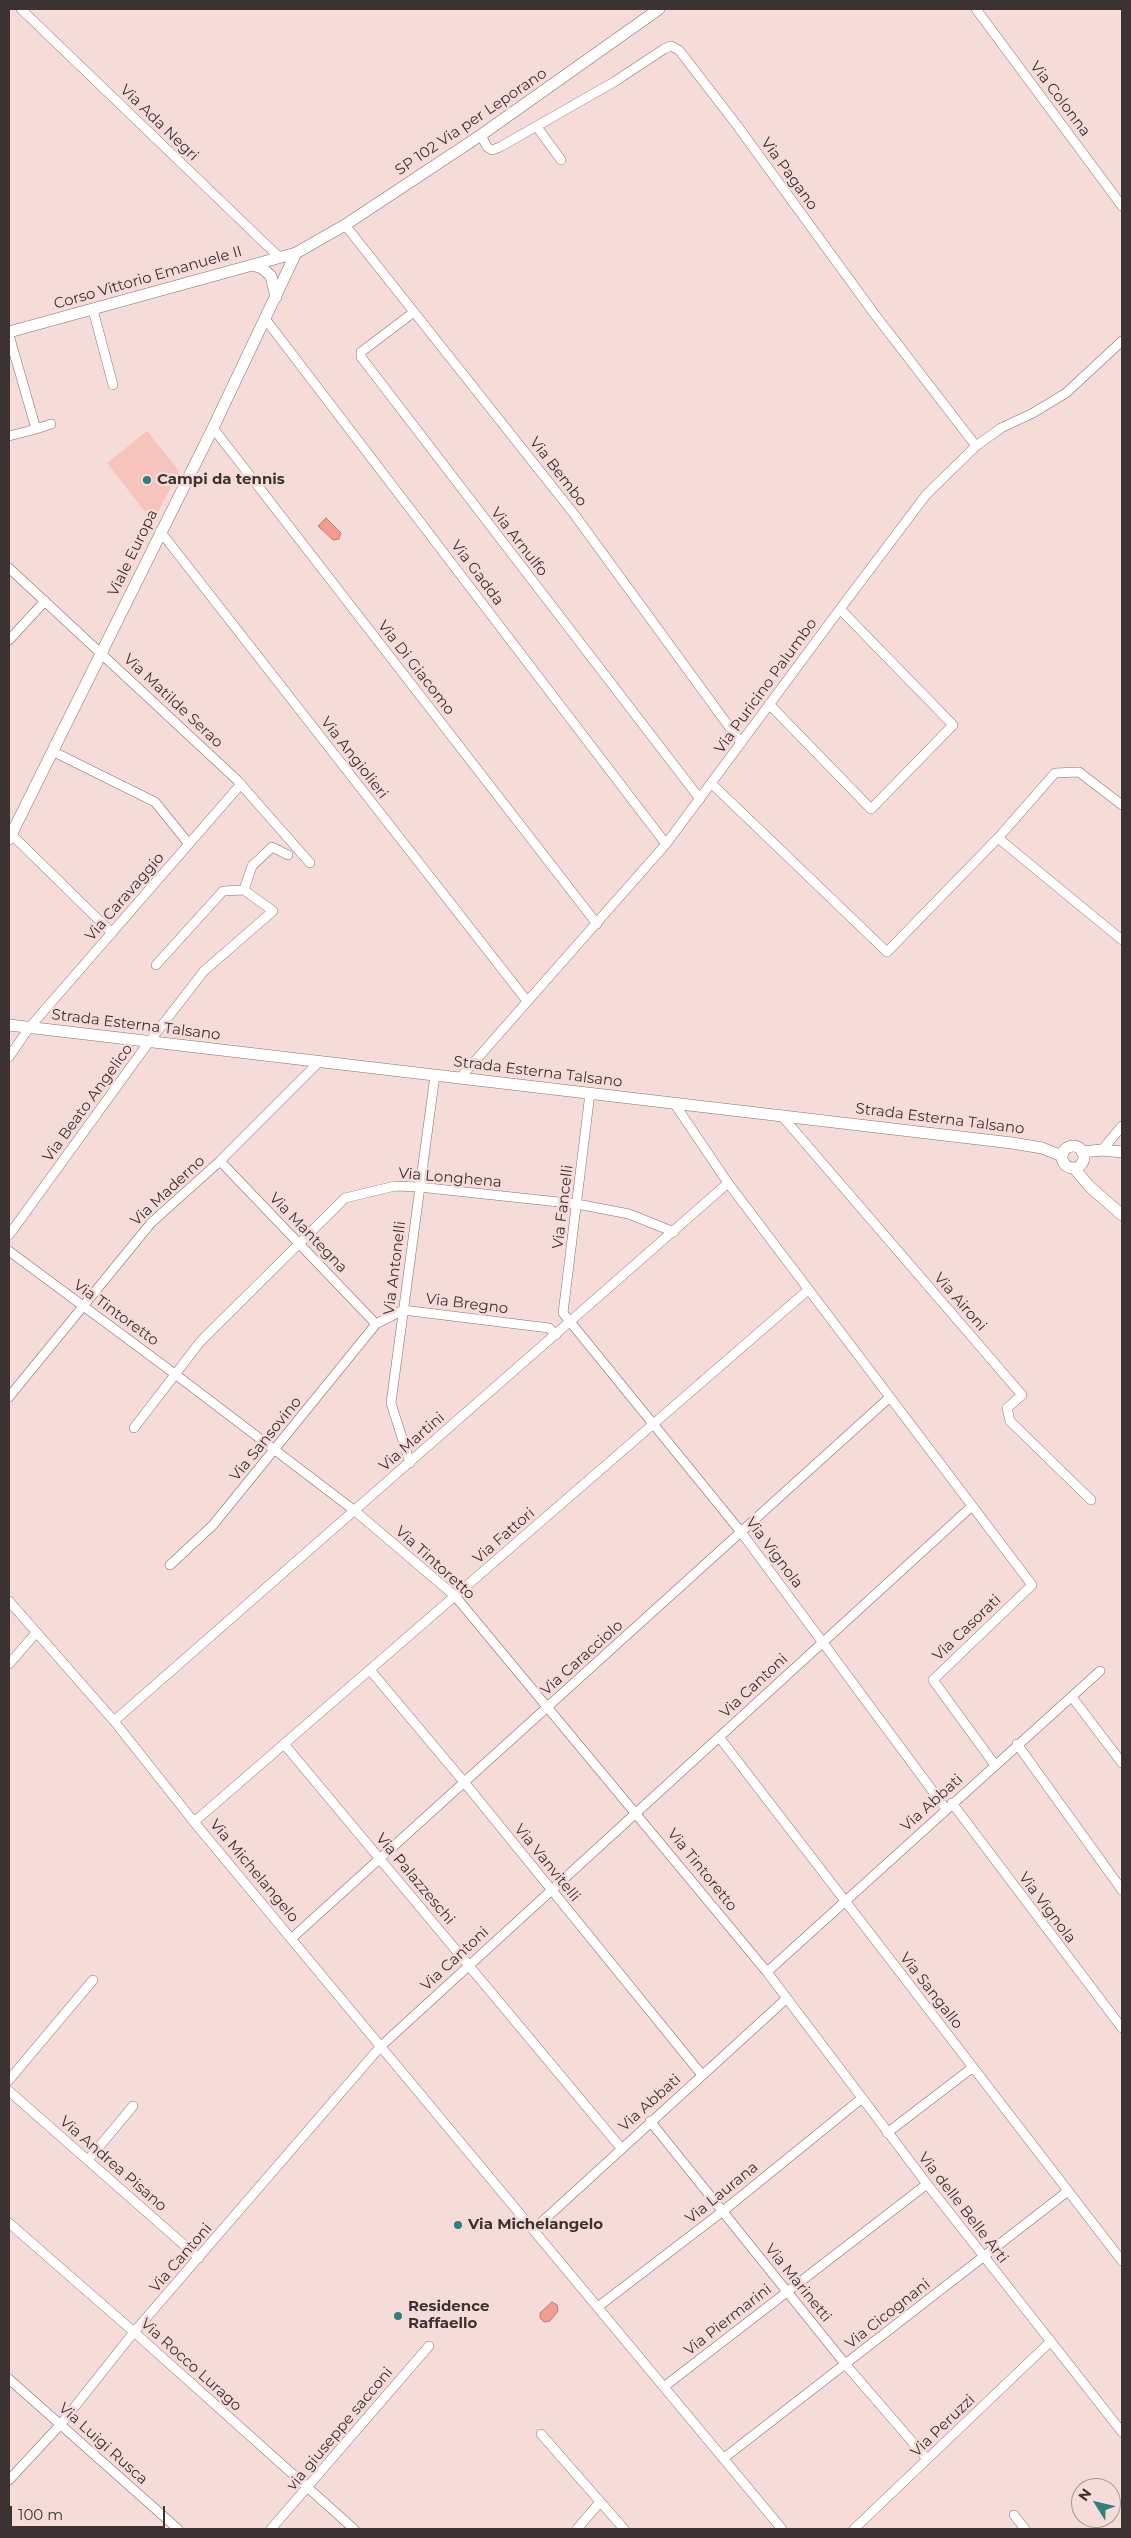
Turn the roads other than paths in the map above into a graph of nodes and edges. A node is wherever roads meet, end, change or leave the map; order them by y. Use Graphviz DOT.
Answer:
graph roads {
  1 [pos="21,9"];
  2 [pos="659,9"];
  3 [pos="976,9"];
  4 [pos="537,127"];
  5 [pos="481,135"];
  6 [pos="561,160"];
  7 [pos="1122,206"];
  8 [pos="345,225"];
  9 [pos="296,253"];
  10 [pos="279,257"];
  11 [pos="253,265"];
  12 [pos="276,297"];
  13 [pos="93,310"];
  14 [pos="414,312"];
  15 [pos="266,320"];
  16 [pos="9,334"];
  17 [pos="1122,341"];
  18 [pos="113,385"];
  19 [pos="51,424"];
  20 [pos="36,428"];
  21 [pos="213,428"];
  22 [pos="9,436"];
  23 [pos="976,446"];
  24 [pos="160,531"];
  25 [pos="9,568"];
  26 [pos="45,601"];
  27 [pos="840,609"];
  28 [pos="9,640"];
  29 [pos="102,653"];
  30 [pos="769,704"];
  31 [pos="741,743"];
  32 [pos="54,752"];
  33 [pos="241,784"];
  34 [pos="712,784"];
  35 [pos="700,799"];
  36 [pos="1122,805"];
  37 [pos="10,837"];
  38 [pos="998,838"];
  39 [pos="189,844"];
  40 [pos="666,844"];
  41 [pos="288,855"];
  42 [pos="310,864"];
  43 [pos="244,890"];
  44 [pos="597,924"];
  45 [pos="112,933"];
  46 [pos="1122,940"];
  47 [pos="156,965"];
  48 [pos="527,1001"];
  49 [pos="9,1026"];
  50 [pos="30,1028"];
  51 [pos="149,1042"];
  52 [pos="9,1057"];
  53 [pos="319,1062"];
  54 [pos="435,1075"];
  55 [pos="460,1078"];
  56 [pos="590,1093"];
  57 [pos="674,1103"];
  58 [pos="781,1115"];
  59 [pos="1122,1126"];
  60 [pos="1102,1150"];
  61 [pos="1082,1152"];
  62 [pos="1122,1152"];
  63 [pos="1062,1156"];
  64 [pos="220,1161"];
  65 [pos="1074,1168"];
  66 [pos="728,1183"];
  67 [pos="419,1187"];
  68 [pos="577,1204"];
  69 [pos="1122,1215"];
  70 [pos="674,1232"];
  71 [pos="9,1235"];
  72 [pos="298,1243"];
  73 [pos="9,1251"];
  74 [pos="808,1290"];
  75 [pos="83,1306"];
  76 [pos="404,1310"];
  77 [pos="570,1323"];
  78 [pos="376,1324"];
  79 [pos="556,1335"];
  80 [pos="176,1374"];
  81 [pos="9,1397"];
  82 [pos="890,1397"];
  83 [pos="653,1425"];
  84 [pos="134,1428"];
  85 [pos="274,1450"];
  86 [pos="410,1463"];
  87 [pos="1091,1500"];
  88 [pos="971,1507"];
  89 [pos="355,1511"];
  90 [pos="742,1532"];
  91 [pos="170,1565"];
  92 [pos="455,1596"];
  93 [pos="9,1601"];
  94 [pos="36,1632"];
  95 [pos="823,1641"];
  96 [pos="9,1664"];
  97 [pos="370,1670"];
  98 [pos="1100,1671"];
  99 [pos="1072,1696"];
  100 [pos="549,1706"];
  101 [pos="114,1721"];
  102 [pos="719,1737"];
  103 [pos="284,1744"];
  104 [pos="1017,1744"];
  105 [pos="1122,1763"];
  106 [pos="995,1765"];
  107 [pos="464,1782"];
  108 [pos="949,1806"];
  109 [pos="637,1812"];
  110 [pos="194,1822"];
  111 [pos="379,1858"];
  112 [pos="551,1889"];
  113 [pos="1122,1890"];
  114 [pos="844,1902"];
  115 [pos="292,1938"];
  116 [pos="469,1965"];
  117 [pos="768,1972"];
  118 [pos="93,1980"];
  119 [pos="786,1999"];
  120 [pos="1122,2028"];
  121 [pos="381,2046"];
  122 [pos="972,2068"];
  123 [pos="702,2075"];
  124 [pos="9,2080"];
  125 [pos="9,2091"];
  126 [pos="861,2099"];
  127 [pos="133,2106"];
  128 [pos="650,2121"];
  129 [pos="887,2133"];
  130 [pos="621,2148"];
  131 [pos="88,2160"];
  132 [pos="926,2184"];
  133 [pos="1068,2191"];
  134 [pos="723,2211"];
  135 [pos="9,2224"];
  136 [pos="534,2229"];
  137 [pos="983,2257"];
  138 [pos="199,2258"];
  139 [pos="1122,2261"];
  140 [pos="786,2291"];
  141 [pos="599,2306"];
  142 [pos="134,2332"];
  143 [pos="1050,2342"];
  144 [pos="429,2346"];
  145 [pos="846,2365"];
  146 [pos="9,2379"];
  147 [pos="665,2386"];
  148 [pos="61,2424"];
  149 [pos="1122,2432"];
  150 [pos="541,2434"];
  151 [pos="724,2458"];
  152 [pos="927,2459"];
  153 [pos="9,2480"];
  154 [pos="308,2489"];
  155 [pos="600,2502"];
  156 [pos="1014,2515"];
  157 [pos="178,2529"];
  158 [pos="271,2529"];
  159 [pos="354,2529"];
  160 [pos="577,2529"];
  161 [pos="624,2529"];
  162 [pos="782,2529"];
  163 [pos="854,2529"];
  164 [pos="1025,2529"];
  1 -- 10 [label="street, Via Ada Negri"];
  2 -- 5 [label="street, SP 102 Via per Leporano"];
  3 -- 7 [label="street, Via Colonna"];
  4 -- 5 [label="street, Via Pagano"];
  4 -- 6 [label="street"];
  4 -- 23 [label="street, Via Pagano"];
  5 -- 8 [label="street, SP 102 Via per Leporano"];
  8 -- 9 [label="street, SP 102 Via per Leporano"];
  8 -- 14 [label="street, Via Bembo"];
  9 -- 10 [label="street, Corso Vittorio Emanuele II"];
  9 -- 12 [label="street, Viale Europa"];
  10 -- 11 [label="street, Corso Vittorio Emanuele II"];
  11 -- 12 [label="street"];
  11 -- 13 [label="street, Corso Vittorio Emanuele II"];
  12 -- 15 [label="street, Viale Europa"];
  13 -- 16 [label="street, Corso Vittorio Emanuele II"];
  13 -- 18 [label="street"];
  14 -- 31 [label="street, Via Bembo"];
  14 -- 35 [label="street, Via Arnulfo"];
  15 -- 21 [label="street, Viale Europa"];
  15 -- 40 [label="street, Via Gadda"];
  16 -- 20 [label="street"];
  17 -- 23 [label="street, Via Puricino Palumbo"];
  19 -- 20 [label="street"];
  20 -- 22 [label="street"];
  21 -- 24 [label="street, Viale Europa"];
  21 -- 44 [label="street, Via Di Giacomo"];
  23 -- 27 [label="street, Via Puricino Palumbo"];
  24 -- 29 [label="street, Viale Europa"];
  24 -- 48 [label="street, Via Angiolieri"];
  25 -- 26 [label="street, Via Matilde Serao"];
  26 -- 28 [label="street"];
  26 -- 29 [label="street, Via Matilde Serao"];
  27 -- 30 [label="street, Via Puricino Palumbo"];
  27 -- 30 [label="street"];
  29 -- 32 [label="street, Viale Europa"];
  29 -- 33 [label="street, Via Matilde Serao"];
  30 -- 31 [label="street, Via Puricino Palumbo"];
  31 -- 34 [label="street, Via Puricino Palumbo"];
  32 -- 37 [label="street, Viale Europa"];
  32 -- 39 [label="street"];
  33 -- 39 [label="street, Via Caravaggio"];
  33 -- 42 [label="street, Via Matilde Serao"];
  34 -- 35 [label="street, Via Puricino Palumbo"];
  34 -- 38 [label="street"];
  35 -- 40 [label="street, Via Puricino Palumbo"];
  36 -- 38 [label="street"];
  37 -- 45 [label="street"];
  38 -- 46 [label="street"];
  39 -- 45 [label="street, Via Caravaggio"];
  40 -- 44 [label="street, Via Puricino Palumbo"];
  41 -- 43 [label="street"];
  43 -- 47 [label="street"];
  43 -- 51 [label="street, Via Beato Angelico"];
  44 -- 48 [label="street, Via Puricino Palumbo"];
  45 -- 50 [label="street, Via Caravaggio"];
  48 -- 55 [label="street, Via Puricino Palumbo"];
  49 -- 50 [label="street, Strada Esterna Talsano"];
  50 -- 51 [label="street, Strada Esterna Talsano"];
  50 -- 52 [label="street, Via Caravaggio"];
  51 -- 53 [label="street, Strada Esterna Talsano"];
  51 -- 71 [label="street, Via Beato Angelico"];
  53 -- 54 [label="street, Strada Esterna Talsano"];
  53 -- 64 [label="street, Via Maderno"];
  54 -- 55 [label="street, Strada Esterna Talsano"];
  54 -- 67 [label="street, Via Antonelli"];
  55 -- 56 [label="street, Strada Esterna Talsano"];
  56 -- 57 [label="street, Strada Esterna Talsano"];
  56 -- 68 [label="street, Via Fancelli"];
  57 -- 58 [label="street, Strada Esterna Talsano"];
  57 -- 66 [label="street"];
  58 -- 63 [label="street, Strada Esterna Talsano"];
  58 -- 87 [label="street, Via Aironi"];
  59 -- 60 [label="street"];
  60 -- 61 [label="street"];
  60 -- 62 [label="street"];
  61 -- 63 [label="street"];
  61 -- 65 [label="street"];
  63 -- 65 [label="street"];
  64 -- 72 [label="street, Via Mantegna"];
  64 -- 75 [label="street, Via Maderno"];
  65 -- 69 [label="street"];
  66 -- 70 [label="street, Via Martini"];
  66 -- 74 [label="street"];
  67 -- 68 [label="street, Via Longhena"];
  67 -- 72 [label="street, Via Longhena"];
  67 -- 76 [label="street, Via Antonelli"];
  68 -- 70 [label="street, Via Longhena"];
  68 -- 77 [label="street, Via Fancelli"];
  70 -- 77 [label="street, Via Martini"];
  72 -- 78 [label="street, Via Mantegna"];
  72 -- 80 [label="street, Via Longhena"];
  73 -- 75 [label="street, Via Tintoretto"];
  74 -- 82 [label="street"];
  74 -- 83 [label="street, Via Fattori"];
  75 -- 80 [label="street, Via Tintoretto"];
  75 -- 81 [label="street, Via Maderno"];
  76 -- 78 [label="street, Via Bregno"];
  76 -- 79 [label="street, Via Bregno"];
  76 -- 86 [label="street, Via Antonelli"];
  77 -- 79 [label="street, Via Martini"];
  77 -- 83 [label="street, Via Vignola"];
  78 -- 85 [label="street, Via Sansovino"];
  79 -- 86 [label="street, Via Martini"];
  80 -- 84 [label="street, Via Longhena"];
  80 -- 85 [label="street, Via Tintoretto"];
  82 -- 88 [label="street"];
  82 -- 90 [label="street, Via Caracciolo"];
  83 -- 90 [label="street, Via Vignola"];
  83 -- 92 [label="street, Via Fattori"];
  85 -- 89 [label="street, Via Tintoretto"];
  85 -- 91 [label="street, Via Sansovino"];
  86 -- 89 [label="street, Via Martini"];
  88 -- 95 [label="street, Via Cantoni"];
  88 -- 106 [label="street, Via Casorati"];
  89 -- 92 [label="street, Via Tintoretto"];
  89 -- 101 [label="street, Via Martini"];
  90 -- 95 [label="street, Via Vignola"];
  90 -- 100 [label="street, Via Caracciolo"];
  92 -- 97 [label="street, Via Fattori"];
  92 -- 100 [label="street, Via Tintoretto"];
  93 -- 94 [label="street, Via Michelangelo"];
  94 -- 96 [label="street"];
  94 -- 101 [label="street, Via Michelangelo"];
  95 -- 102 [label="street, Via Cantoni"];
  95 -- 108 [label="street, Via Vignola"];
  97 -- 103 [label="street, Via Fattori"];
  97 -- 107 [label="street, Via Vanvitelli"];
  98 -- 99 [label="street, Via Abbati"];
  99 -- 104 [label="street, Via Abbati"];
  99 -- 105 [label="street"];
  100 -- 107 [label="street, Via Caracciolo"];
  100 -- 109 [label="street, Via Tintoretto"];
  101 -- 110 [label="street, Via Michelangelo"];
  102 -- 109 [label="street, Via Cantoni"];
  102 -- 114 [label="street, Via Sangallo"];
  103 -- 110 [label="street, Via Fattori"];
  103 -- 111 [label="street, Via Palazzeschi"];
  104 -- 106 [label="street, Via Abbati"];
  104 -- 113 [label="street"];
  106 -- 108 [label="street, Via Abbati"];
  107 -- 111 [label="street, Via Caracciolo"];
  107 -- 112 [label="street, Via Vanvitelli"];
  108 -- 114 [label="street, Via Abbati"];
  108 -- 120 [label="street, Via Vignola"];
  109 -- 112 [label="street, Via Cantoni"];
  109 -- 117 [label="street, Via Tintoretto"];
  110 -- 115 [label="street, Via Michelangelo"];
  111 -- 115 [label="street, Via Caracciolo"];
  111 -- 116 [label="street, Via Palazzeschi"];
  112 -- 116 [label="street, Via Cantoni"];
  112 -- 123 [label="street, Via Vanvitelli"];
  114 -- 117 [label="street, Via Abbati"];
  114 -- 122 [label="street, Via Sangallo"];
  115 -- 121 [label="street, Via Michelangelo"];
  116 -- 121 [label="street, Via Cantoni"];
  116 -- 130 [label="street, Via Palazzeschi"];
  117 -- 119 [label="street, Via Tintoretto"];
  118 -- 124 [label="street"];
  119 -- 123 [label="street, Via Abbati"];
  119 -- 126 [label="street, Via delle Belle Arti"];
  121 -- 136 [label="street, Via Michelangelo"];
  121 -- 138 [label="street, Via Cantoni"];
  122 -- 129 [label="street"];
  122 -- 133 [label="street, Via Sangallo"];
  123 -- 128 [label="street, Via Abbati"];
  125 -- 131 [label="street, Via Andrea Pisano"];
  126 -- 129 [label="street, Via delle Belle Arti"];
  126 -- 134 [label="street, Via Laurana"];
  127 -- 131 [label="street"];
  128 -- 130 [label="street, Via Abbati"];
  128 -- 134 [label="street, Via Marinetti"];
  129 -- 132 [label="street, Via delle Belle Arti"];
  130 -- 136 [label="street, Via Abbati"];
  131 -- 138 [label="street, Via Andrea Pisano"];
  132 -- 137 [label="street, Via delle Belle Arti"];
  132 -- 140 [label="street, Via Piermarini"];
  133 -- 137 [label="street, Via Cicognani"];
  133 -- 139 [label="street, Via Sangallo"];
  134 -- 140 [label="street, Via Marinetti"];
  134 -- 141 [label="street, Via Laurana"];
  135 -- 142 [label="street, Via Rocco Lurago"];
  136 -- 141 [label="street, Via Michelangelo"];
  137 -- 143 [label="street, Via delle Belle Arti"];
  137 -- 145 [label="street, Via Cicognani"];
  138 -- 142 [label="street, Via Cantoni"];
  140 -- 145 [label="street, Via Marinetti"];
  140 -- 147 [label="street, Via Piermarini"];
  141 -- 147 [label="street, Via Michelangelo"];
  142 -- 148 [label="street, Via Cantoni"];
  142 -- 154 [label="street, Via Rocco Lurago"];
  143 -- 149 [label="street, Via delle Belle Arti"];
  143 -- 152 [label="street, Via Peruzzi"];
  144 -- 154 [label="street, via giuseppe sacconi"];
  145 -- 151 [label="street, Via Cicognani"];
  145 -- 152 [label="street, Via Marinetti"];
  146 -- 148 [label="street, Via Luigi Rusca"];
  147 -- 151 [label="street, Via Michelangelo"];
  148 -- 153 [label="street, Via Cantoni"];
  148 -- 157 [label="street, Via Luigi Rusca"];
  150 -- 155 [label="street"];
  151 -- 162 [label="street, Via Michelangelo"];
  152 -- 163 [label="street, Via Peruzzi"];
  154 -- 158 [label="street, via giuseppe sacconi"];
  154 -- 159 [label="street, Via Rocco Lurago"];
  155 -- 160 [label="street"];
  155 -- 161 [label="street"];
  156 -- 164 [label="street"];
}
